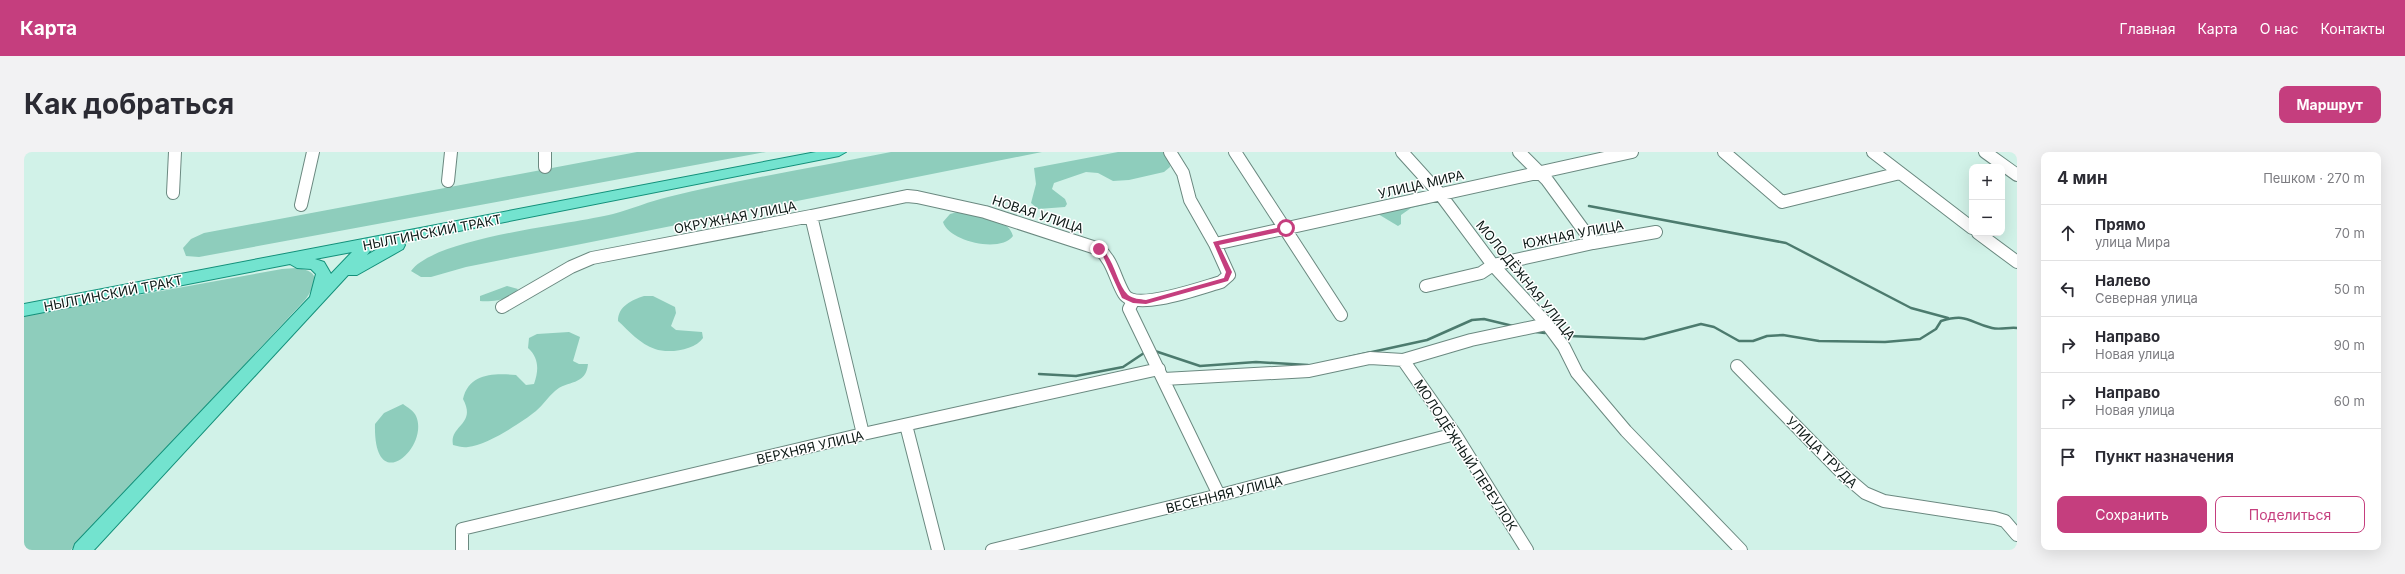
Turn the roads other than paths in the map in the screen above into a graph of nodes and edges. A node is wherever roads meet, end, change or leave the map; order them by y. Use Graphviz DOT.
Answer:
graph roads {
  1 [pos="174,152"];
  2 [pos="313,152"];
  3 [pos="451,152"];
  4 [pos="545,152"];
  5 [pos="839,152"];
  6 [pos="1170,152"];
  7 [pos="1235,152"];
  8 [pos="1402,152"];
  9 [pos="1519,152"];
  10 [pos="1724,152"];
  11 [pos="1873,152"];
  12 [pos="1985,152"];
  13 [pos="1625,153"];
  14 [pos="545,166"];
  15 [pos="1538,171"];
  16 [pos="1900,173"];
  17 [pos="2017,175"];
  18 [pos="448,181"];
  19 [pos="173,193"];
  20 [pos="1440,194"];
  21 [pos="301,205"];
  22 [pos="810,216"];
  23 [pos="1969,226"];
  24 [pos="1286,228"];
  25 [pos="444,229"];
  26 [pos="1656,232"];
  27 [pos="1982,236"];
  28 [pos="1593,243"];
  29 [pos="368,244"];
  30 [pos="1215,244"];
  31 [pos="2017,262"];
  32 [pos="259,265"];
  33 [pos="1493,265"];
  34 [pos="1426,286"];
  35 [pos="1133,301"];
  36 [pos="314,303"];
  37 [pos="502,307"];
  38 [pos="24,310"];
  39 [pos="1341,315"];
  40 [pos="1547,324"];
  41 [pos="1403,360"];
  42 [pos="1737,366"];
  43 [pos="1161,374"];
  44 [pos="906,425"];
  45 [pos="863,434"];
  46 [pos="1455,434"];
  47 [pos="1219,496"];
  48 [pos="2017,535"];
  49 [pos="82,550"];
  50 [pos="462,550"];
  51 [pos="938,550"];
  52 [pos="992,550"];
  53 [pos="1528,550"];
  54 [pos="1741,550"];
  1 -- 19 [label="street"];
  2 -- 21 [label="street"];
  3 -- 18 [label="street"];
  4 -- 14 [label="street"];
  5 -- 25 [label="main road, НЫЛГИНСКИЙ ТРАКТ"];
  6 -- 30 [label="street"];
  7 -- 24 [label="street"];
  8 -- 20 [label="street, МОЛОДЁЖНАЯ УЛИЦА"];
  9 -- 15 [label="street"];
  10 -- 16 [label="street"];
  11 -- 16 [label="street"];
  12 -- 17 [label="street"];
  13 -- 15 [label="street, УЛИЦА МИРА"];
  15 -- 20 [label="street, УЛИЦА МИРА"];
  15 -- 28 [label="street"];
  16 -- 23 [label="street"];
  20 -- 24 [label="street, УЛИЦА МИРА"];
  20 -- 33 [label="street, МОЛОДЁЖНАЯ УЛИЦА"];
  22 -- 35 [label="street, НОВАЯ УЛИЦА"];
  22 -- 37 [label="street, ОКРУЖНАЯ УЛИЦА"];
  22 -- 45 [label="street, ОКРУЖНАЯ УЛИЦА"];
  24 -- 30 [label="street, УЛИЦА МИРА"];
  24 -- 39 [label="street"];
  25 -- 29 [label="main road, НЫЛГИНСКИЙ ТРАКТ"];
  25 -- 36 [label="main road"];
  26 -- 28 [label="street, ЮЖНАЯ УЛИЦА"];
  27 -- 31 [label="street"];
  28 -- 33 [label="street, ЮЖНАЯ УЛИЦА"];
  29 -- 32 [label="main road, НЫЛГИНСКИЙ ТРАКТ"];
  29 -- 36 [label="main road"];
  30 -- 35 [label="street"];
  32 -- 36 [label="main road"];
  32 -- 38 [label="main road, НЫЛГИНСКИЙ ТРАКТ"];
  33 -- 34 [label="street, ЮЖНАЯ УЛИЦА"];
  33 -- 40 [label="street, МОЛОДЁЖНАЯ УЛИЦА"];
  35 -- 43 [label="street"];
  36 -- 49 [label="main road"];
  40 -- 41 [label="street, ВЕРХНЯЯ УЛИЦА"];
  40 -- 54 [label="street, МОЛОДЁЖНАЯ УЛИЦА"];
  41 -- 43 [label="street, ВЕРХНЯЯ УЛИЦА"];
  41 -- 46 [label="street, МОЛОДЁЖНЫЙ ПЕРЕУЛОК"];
  42 -- 48 [label="street, УЛИЦА ТРУДА"];
  43 -- 44 [label="street, ВЕРХНЯЯ УЛИЦА"];
  43 -- 47 [label="street"];
  44 -- 45 [label="street, ВЕРХНЯЯ УЛИЦА"];
  44 -- 51 [label="street"];
  45 -- 50 [label="street, ВЕРХНЯЯ УЛИЦА"];
  46 -- 47 [label="street, ВЕСЕННЯЯ УЛИЦА"];
  46 -- 53 [label="street, МОЛОДЁЖНЫЙ ПЕРЕУЛОК"];
  47 -- 52 [label="street, ВЕСЕННЯЯ УЛИЦА"];
}
